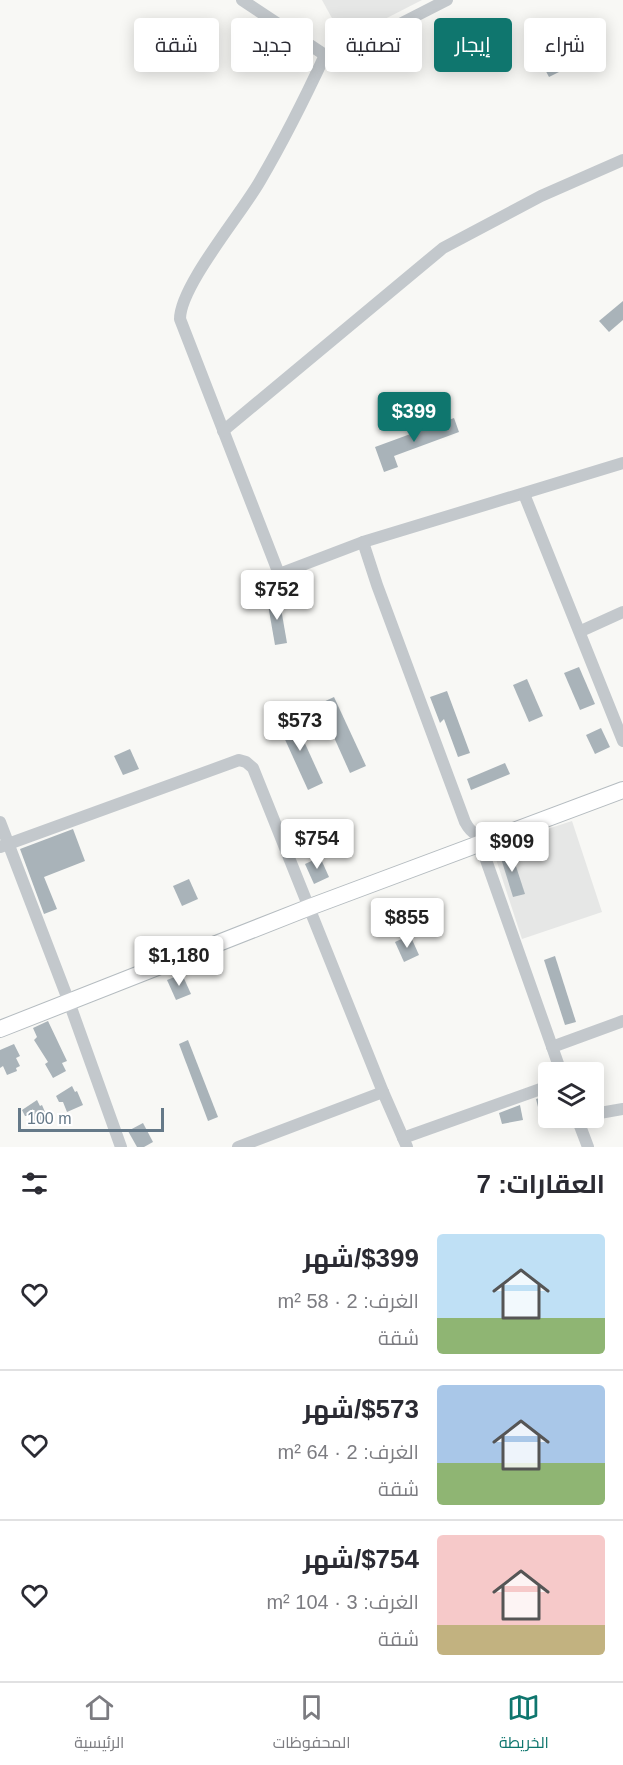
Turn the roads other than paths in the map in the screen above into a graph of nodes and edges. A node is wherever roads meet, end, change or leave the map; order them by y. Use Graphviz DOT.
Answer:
graph roads {
  1 [pos="242,0"];
  2 [pos="447,0"];
  3 [pos="412,18"];
  4 [pos="325,55"];
  5 [pos="623,160"];
  6 [pos="224,431"];
  7 [pos="623,463"];
  8 [pos="524,494"];
  9 [pos="363,542"];
  10 [pos="623,612"];
  11 [pos="581,631"];
  12 [pos="623,741"];
  13 [pos="623,790"];
  14 [pos="0,822"];
  15 [pos="465,822"];
  16 [pos="487,841"];
  17 [pos="4,845"];
  18 [pos="455,852"];
  19 [pos="310,907"];
  20 [pos="69,1002"];
  21 [pos="623,1021"];
  22 [pos="0,1029"];
  23 [pos="552,1047"];
  24 [pos="557,1062"];
  25 [pos="538,1090"];
  26 [pos="383,1092"];
  27 [pos="623,1109"];
  28 [pos="604,1112"];
  29 [pos="581,1128"];
  30 [pos="405,1142"];
  31 [pos="121,1147"];
  32 [pos="238,1147"];
  33 [pos="588,1147"];
  1 -- 4 [label="street"];
  2 -- 3 [label="street"];
  4 -- 6 [label="street"];
  5 -- 6 [label="street"];
  6 -- 9 [label="street"];
  7 -- 8 [label="street"];
  8 -- 9 [label="street"];
  8 -- 11 [label="street"];
  9 -- 15 [label="street"];
  10 -- 11 [label="street"];
  11 -- 12 [label="street"];
  13 -- 16 [label="street"];
  14 -- 17 [label="street"];
  15 -- 16 [label="street"];
  15 -- 18 [label="street"];
  16 -- 18 [label="street"];
  16 -- 23 [label="street"];
  17 -- 19 [label="street"];
  17 -- 20 [label="street"];
  18 -- 19 [label="street"];
  19 -- 20 [label="street"];
  19 -- 26 [label="street"];
  20 -- 22 [label="street"];
  20 -- 31 [label="street"];
  21 -- 23 [label="street"];
  23 -- 24 [label="street"];
  25 -- 30 [label="street"];
  26 -- 30 [label="street"];
  26 -- 32 [label="street"];
  27 -- 28 [label="street"];
  29 -- 33 [label="street"];
}
